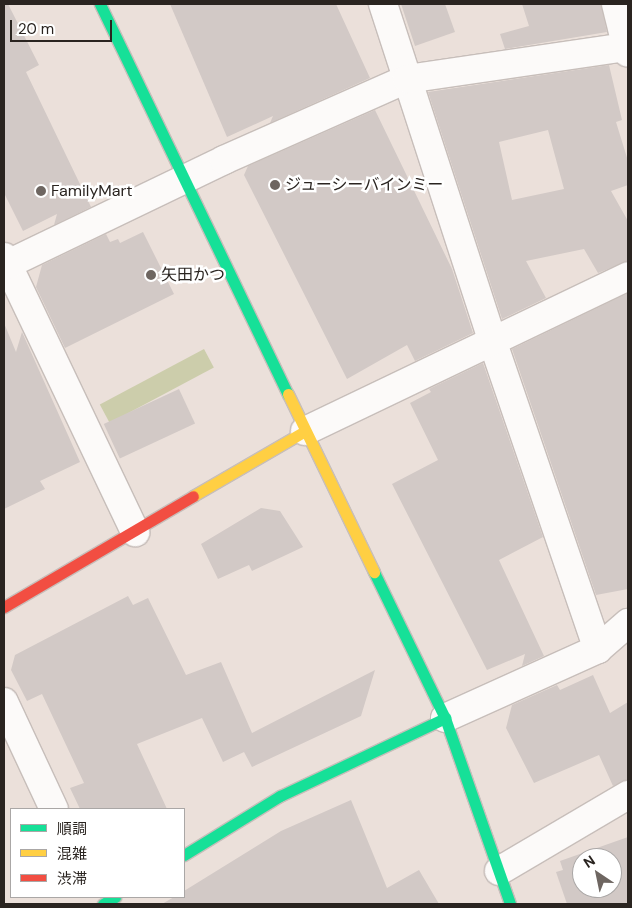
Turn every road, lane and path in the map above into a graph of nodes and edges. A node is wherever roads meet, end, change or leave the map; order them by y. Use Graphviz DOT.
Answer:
graph roads {
  1 [pos="100,4"];
  2 [pos="384,4"];
  3 [pos="616,4"];
  4 [pos="628,50"];
  5 [pos="407,79"];
  6 [pos="186,178"];
  7 [pos="5,262"];
  8 [pos="628,276"];
  9 [pos="492,340"];
  10 [pos="305,430"];
  11 [pos="136,532"];
  12 [pos="4,608"];
  13 [pos="617,641"];
  14 [pos="4,702"];
  15 [pos="445,718"];
  16 [pos="628,795"];
  17 [pos="54,808"];
  18 [pos="185,854"];
  19 [pos="499,871"];
  20 [pos="113,898"];
  21 [pos="102,904"];
  22 [pos="510,904"];
  1 -- 6 [label="street"];
  2 -- 5 [label="street"];
  3 -- 4 [label="street"];
  4 -- 5 [label="street"];
  5 -- 6 [label="street"];
  5 -- 9 [label="street"];
  6 -- 7 [label="street"];
  6 -- 10 [label="street"];
  7 -- 11 [label="street"];
  8 -- 9 [label="street"];
  9 -- 10 [label="street"];
  9 -- 13 [label="street"];
  10 -- 11 [label="street"];
  10 -- 15 [label="street"];
  11 -- 12 [label="street"];
  13 -- 15 [label="street"];
  14 -- 17 [label="street"];
  15 -- 18 [label="street"];
  15 -- 19 [label="street"];
  16 -- 19 [label="street"];
  19 -- 22 [label="street"];
  20 -- 21 [label="street"];
}
